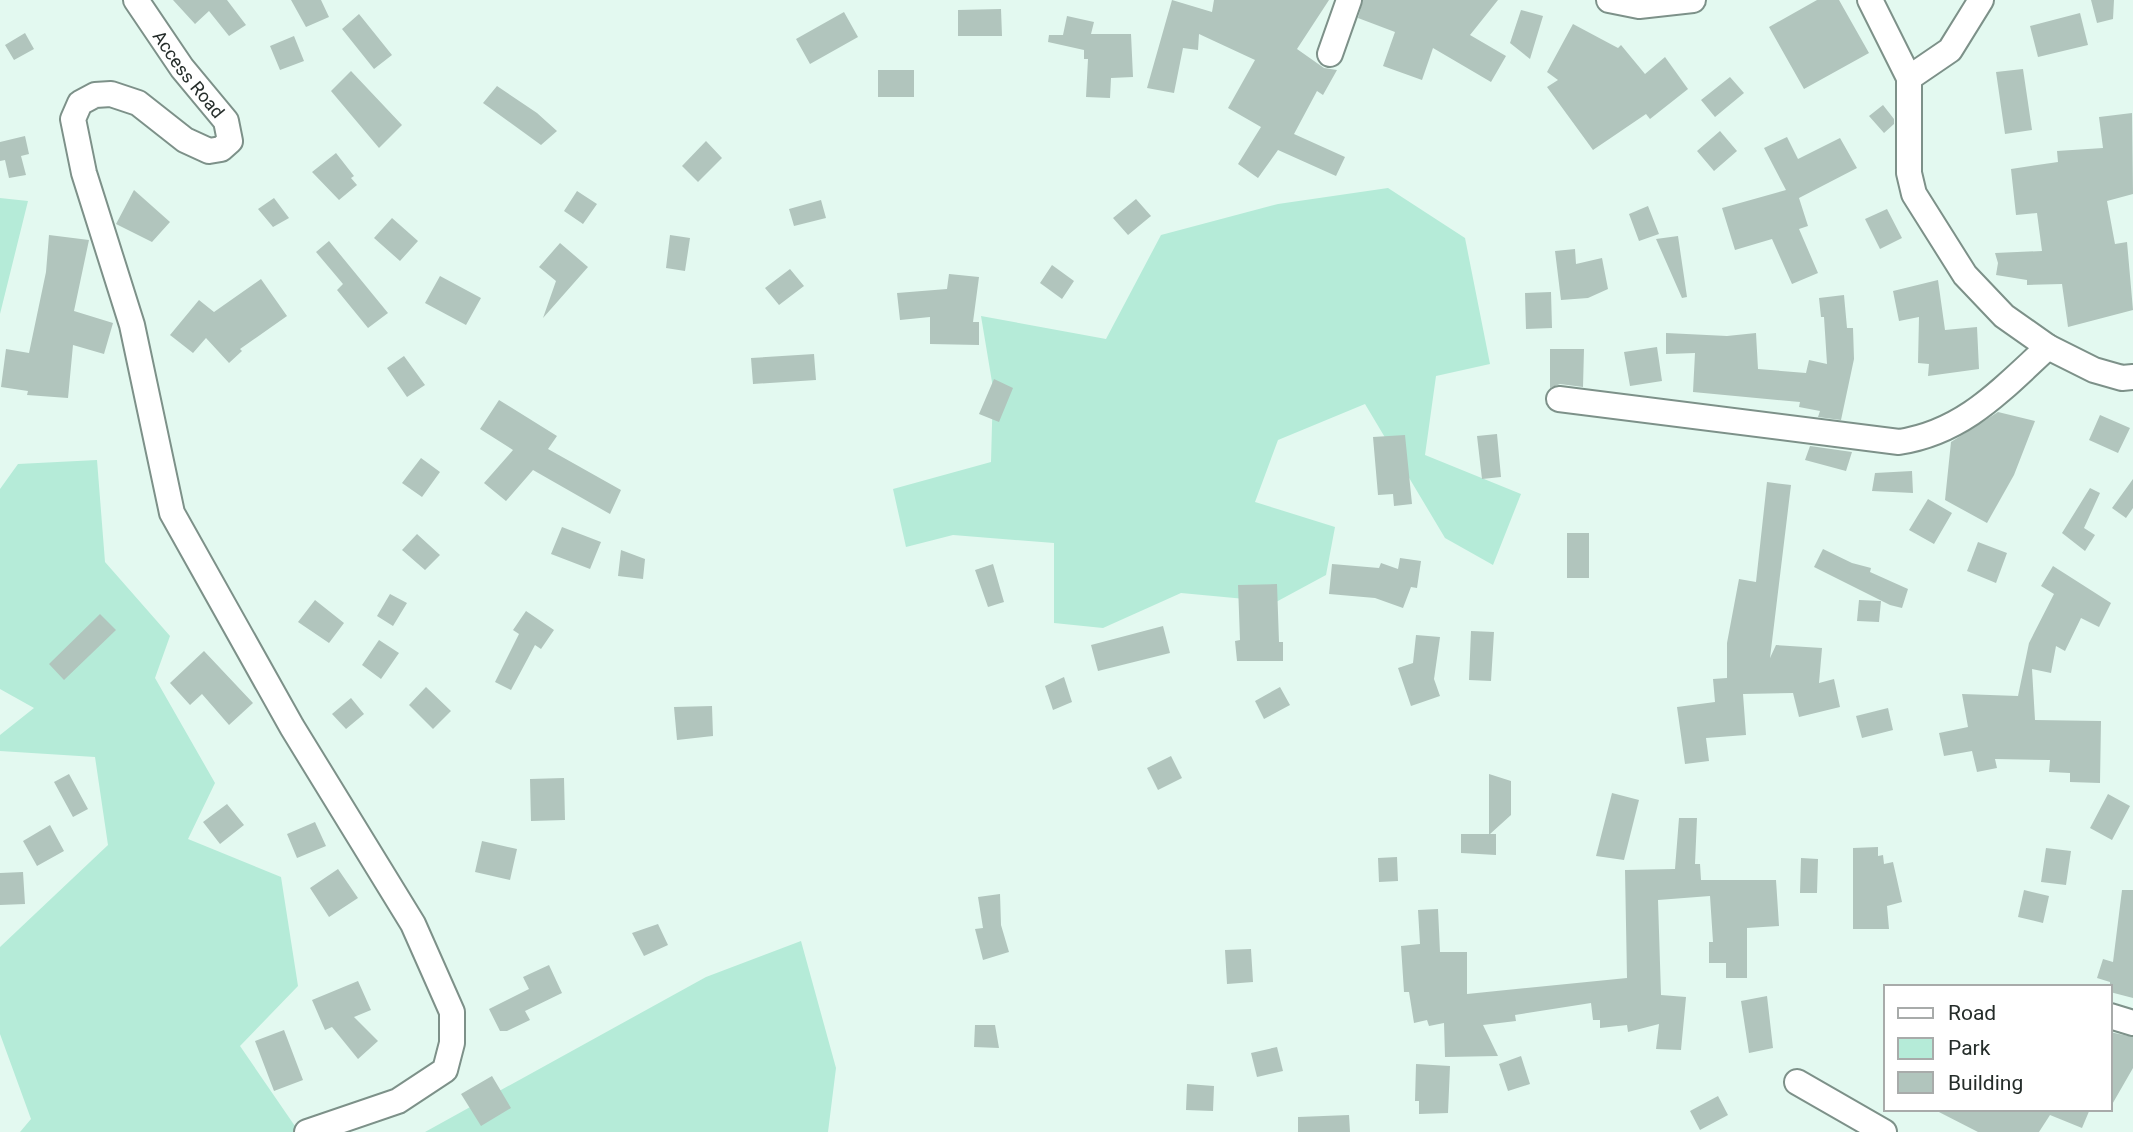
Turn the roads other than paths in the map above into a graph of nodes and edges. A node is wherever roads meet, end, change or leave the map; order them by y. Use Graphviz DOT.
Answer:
graph roads {
  1 [pos="136,0"];
  2 [pos="1349,0"];
  3 [pos="1609,0"];
  4 [pos="1693,0"];
  5 [pos="1870,0"];
  6 [pos="1981,0"];
  7 [pos="1329,54"];
  8 [pos="1909,78"];
  9 [pos="2048,347"];
  10 [pos="2133,377"];
  11 [pos="1559,399"];
  12 [pos="2112,1017"];
  13 [pos="2133,1023"];
  14 [pos="1797,1082"];
  15 [pos="307,1132"];
  16 [pos="1884,1132"];
  1 -- 15 [label="street, Access Road"];
  2 -- 7 [label="street"];
  3 -- 4 [label="street"];
  5 -- 8 [label="street"];
  6 -- 8 [label="street"];
  8 -- 9 [label="street"];
  9 -- 10 [label="street"];
  9 -- 11 [label="street"];
  12 -- 13 [label="street"];
  14 -- 16 [label="street"];
}
